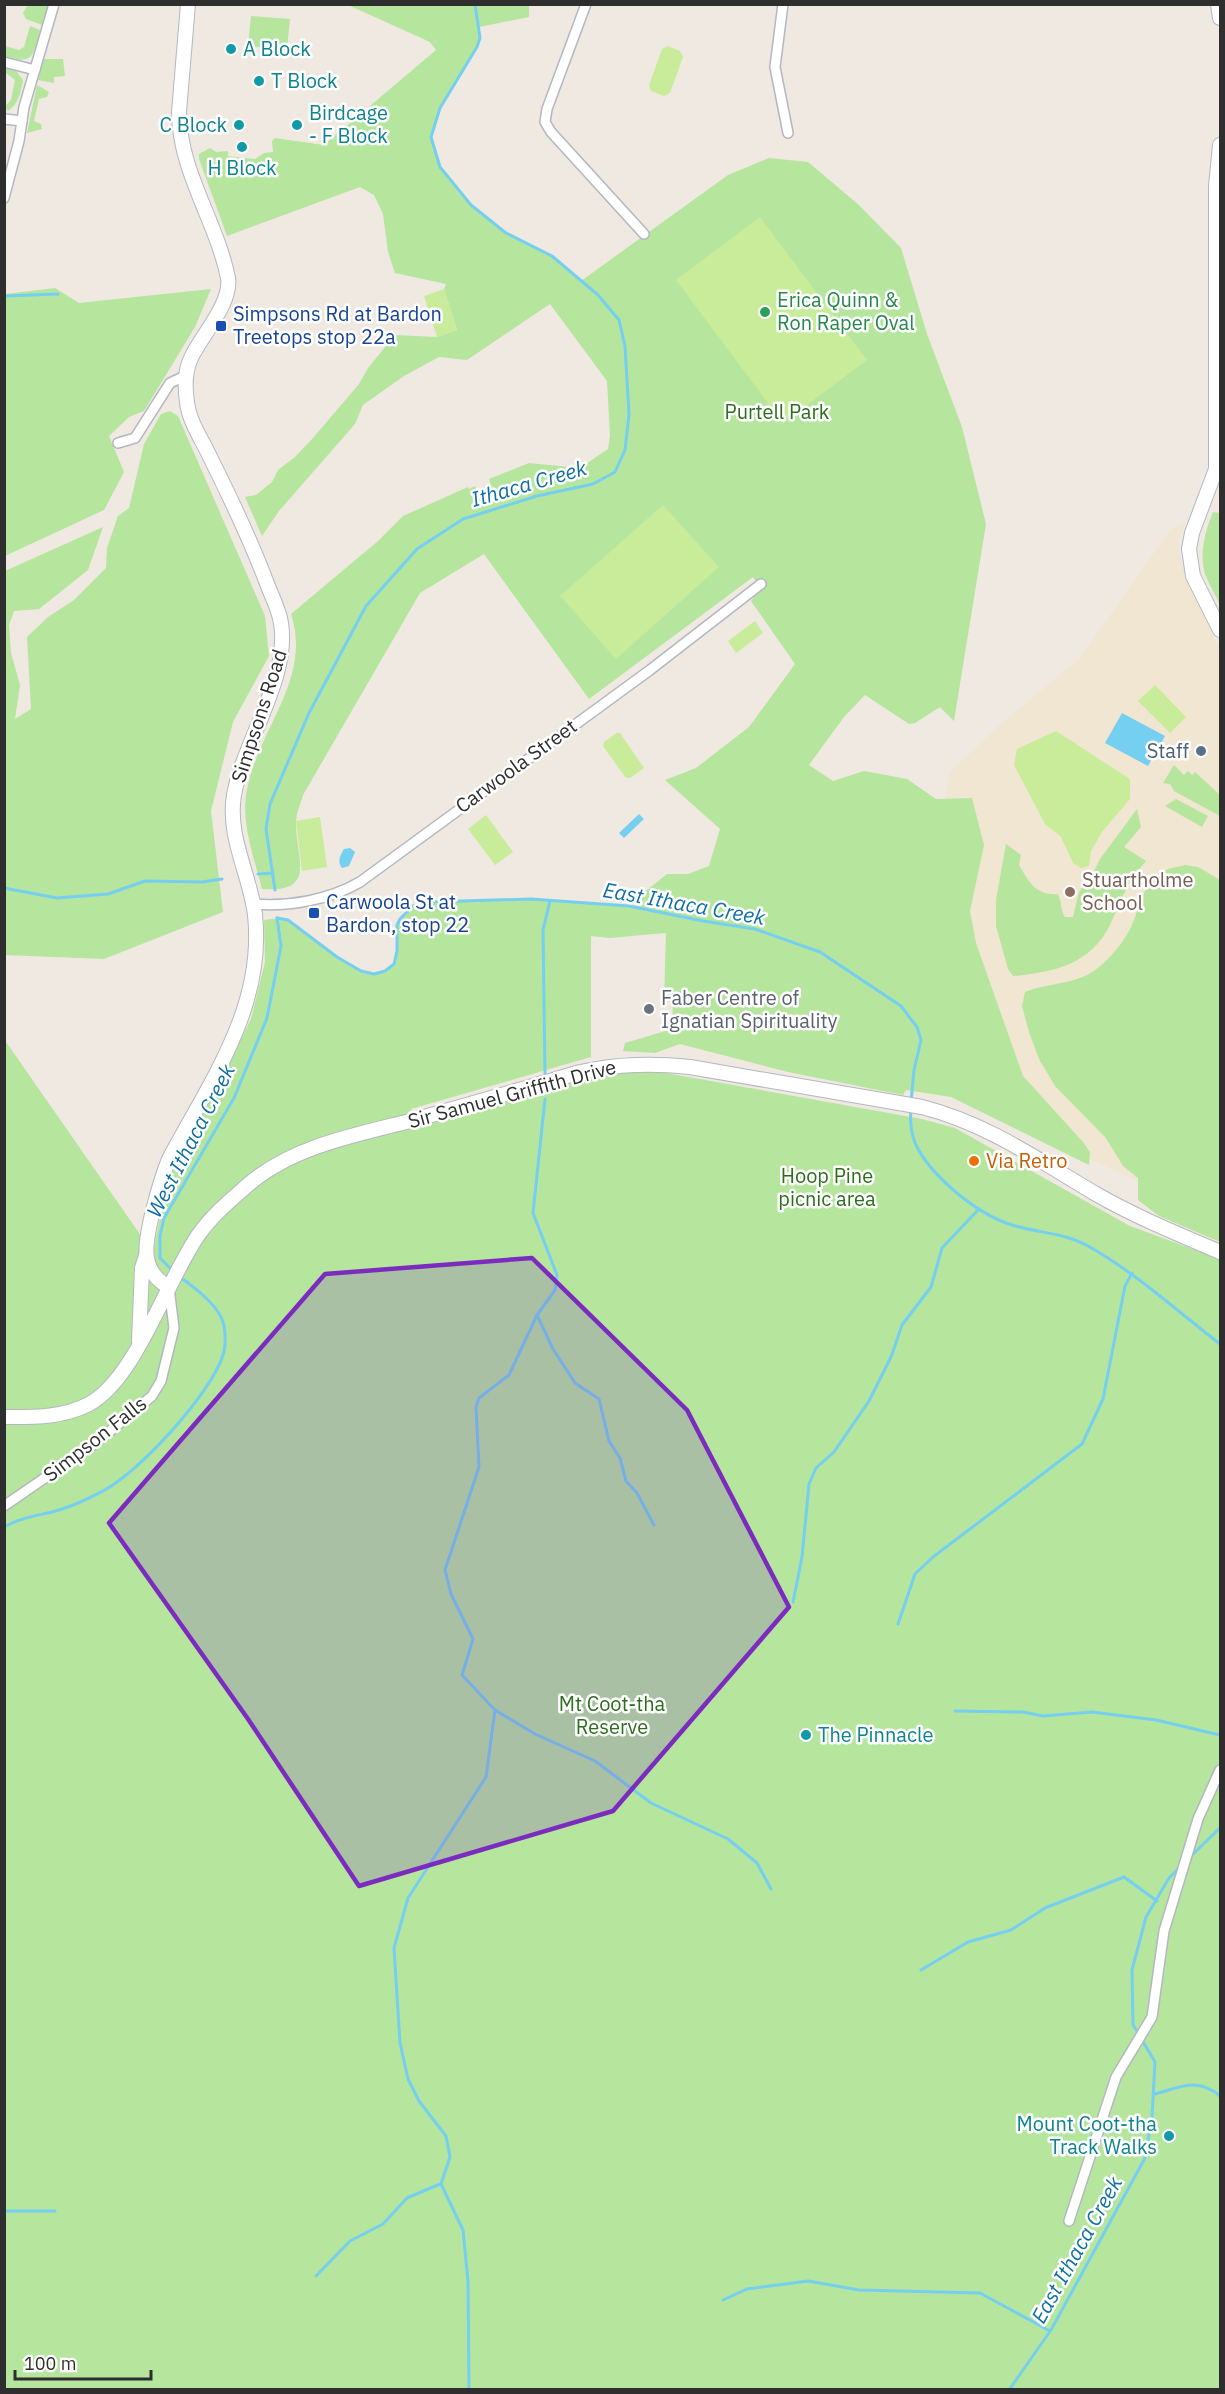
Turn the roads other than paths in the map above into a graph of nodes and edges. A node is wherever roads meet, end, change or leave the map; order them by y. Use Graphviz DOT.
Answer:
graph roads {
  1 [pos="54,4"];
  2 [pos="188,4"];
  3 [pos="586,4"];
  4 [pos="783,4"];
  5 [pos="1218,4"];
  6 [pos="1221,18"];
  7 [pos="4,62"];
  8 [pos="35,70"];
  9 [pos="4,119"];
  10 [pos="21,121"];
  11 [pos="788,133"];
  12 [pos="1221,145"];
  13 [pos="4,198"];
  14 [pos="644,234"];
  15 [pos="187,375"];
  16 [pos="118,443"];
  17 [pos="760,584"];
  18 [pos="1221,630"];
  19 [pos="260,905"];
  20 [pos="1221,1251"];
  21 [pos="146,1257"];
  22 [pos="174,1277"];
  23 [pos="140,1343"];
  24 [pos="4,1417"];
  25 [pos="4,1506"];
  26 [pos="1221,1770"];
  27 [pos="1069,2221"];
  1 -- 8 [label="street"];
  2 -- 15 [label="main road, Simpsons Road"];
  3 -- 14 [label="street"];
  4 -- 11 [label="street"];
  5 -- 6 [label="main road"];
  7 -- 8 [label="street"];
  8 -- 10 [label="street"];
  9 -- 10 [label="street"];
  10 -- 13 [label="street"];
  12 -- 18 [label="main road"];
  15 -- 16 [label="street"];
  15 -- 19 [label="main road, Simpsons Road"];
  17 -- 19 [label="street, Carwoola Street"];
  19 -- 21 [label="main road, Simpsons Road"];
  20 -- 22 [label="main road, Sir Samuel Griffith Drive"];
  21 -- 22 [label="main road"];
  21 -- 23 [label="main road, Simpsons Road"];
  22 -- 23 [label="main road, Sir Samuel Griffith Drive"];
  22 -- 25 [label="street, Simpson Falls"];
  23 -- 24 [label="main road, Sir Samuel Griffith Drive"];
  26 -- 27 [label="street"];
}
